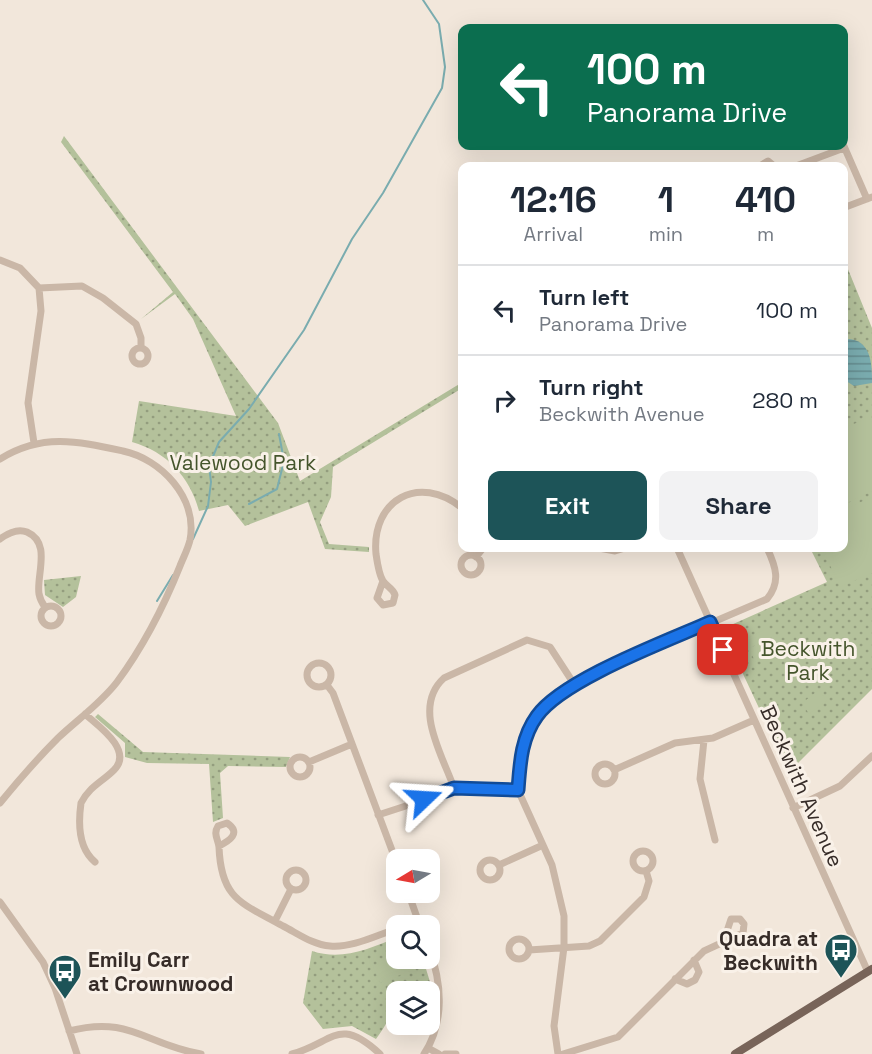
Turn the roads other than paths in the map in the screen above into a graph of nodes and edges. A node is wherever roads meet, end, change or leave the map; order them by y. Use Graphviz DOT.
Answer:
graph roads {
  1 [pos="834,150"];
  2 [pos="846,150"];
  3 [pos="806,162"];
  4 [pos="869,198"];
  5 [pos="848,206"];
  6 [pos="0,260"];
  7 [pos="39,288"];
  8 [pos="141,348"];
  9 [pos="34,443"];
  10 [pos="0,459"];
  11 [pos="458,503"];
  12 [pos="0,538"];
  13 [pos="480,552"];
  14 [pos="679,552"];
  15 [pos="769,552"];
  16 [pos="476,557"];
  17 [pos="383,581"];
  18 [pos="45,608"];
  19 [pos="710,622"];
  20 [pos="327,685"];
  21 [pos="576,687"];
  22 [pos="85,714"];
  23 [pos="754,720"];
  24 [pos="704,740"];
  25 [pos="352,744"];
  26 [pos="872,756"];
  27 [pos="309,762"];
  28 [pos="614,770"];
  29 [pos="454,788"];
  30 [pos="518,790"];
  31 [pos="0,803"];
  32 [pos="793,808"];
  33 [pos="378,815"];
  34 [pos="715,840"];
  35 [pos="543,844"];
  36 [pos="219,846"];
  37 [pos="391,849"];
  38 [pos="95,862"];
  39 [pos="499,865"];
  40 [pos="646,871"];
  41 [pos="291,889"];
  42 [pos="0,902"];
  43 [pos="275,921"];
  44 [pos="386,932"];
  45 [pos="724,940"];
  46 [pos="564,947"];
  47 [pos="529,950"];
  48 [pos="694,960"];
  49 [pos="435,969"];
  50 [pos="870,970"];
  51 [pos="675,979"];
  52 [pos="69,1031"];
  53 [pos="426,1051"];
  54 [pos="77,1054"];
  55 [pos="201,1054"];
  56 [pos="292,1054"];
  57 [pos="380,1054"];
  58 [pos="439,1054"];
  59 [pos="445,1054"];
  60 [pos="456,1054"];
  61 [pos="558,1054"];
  62 [pos="563,1054"];
  63 [pos="735,1054"];
  1 -- 3 [label="street"];
  2 -- 4 [label="street"];
  4 -- 5 [label="street"];
  6 -- 7 [label="street"];
  7 -- 8 [label="street"];
  7 -- 9 [label="street"];
  9 -- 10 [label="street"];
  9 -- 22 [label="street"];
  11 -- 17 [label="street"];
  12 -- 18 [label="street"];
  13 -- 16 [label="street"];
  14 -- 19 [label="street, Beckwith Avenue"];
  15 -- 19 [label="street"];
  19 -- 21 [label="street"];
  19 -- 23 [label="street, Beckwith Avenue"];
  20 -- 25 [label="street"];
  21 -- 29 [label="street"];
  21 -- 30 [label="street"];
  22 -- 31 [label="street"];
  22 -- 38 [label="street"];
  23 -- 24 [label="street"];
  23 -- 32 [label="street, Beckwith Avenue"];
  24 -- 28 [label="street"];
  24 -- 34 [label="street"];
  25 -- 27 [label="street"];
  25 -- 33 [label="street"];
  26 -- 32 [label="street"];
  29 -- 30 [label="street"];
  29 -- 33 [label="street"];
  30 -- 35 [label="street"];
  32 -- 50 [label="street, Beckwith Avenue"];
  33 -- 37 [label="street"];
  35 -- 39 [label="street"];
  35 -- 46 [label="street"];
  36 -- 43 [label="street"];
  40 -- 46 [label="street"];
  41 -- 43 [label="street"];
  42 -- 52 [label="street"];
  43 -- 44 [label="street"];
  45 -- 48 [label="street"];
  46 -- 47 [label="street"];
  46 -- 61 [label="street"];
  48 -- 51 [label="street"];
  48 -- 51 [label="street"];
  49 -- 53 [label="street"];
  50 -- 63 [label="main road"];
  51 -- 62 [label="street"];
  52 -- 54 [label="street"];
  52 -- 55 [label="street"];
  53 -- 58 [label="street"];
  56 -- 57 [label="street"];
  59 -- 60 [label="street"];
}
